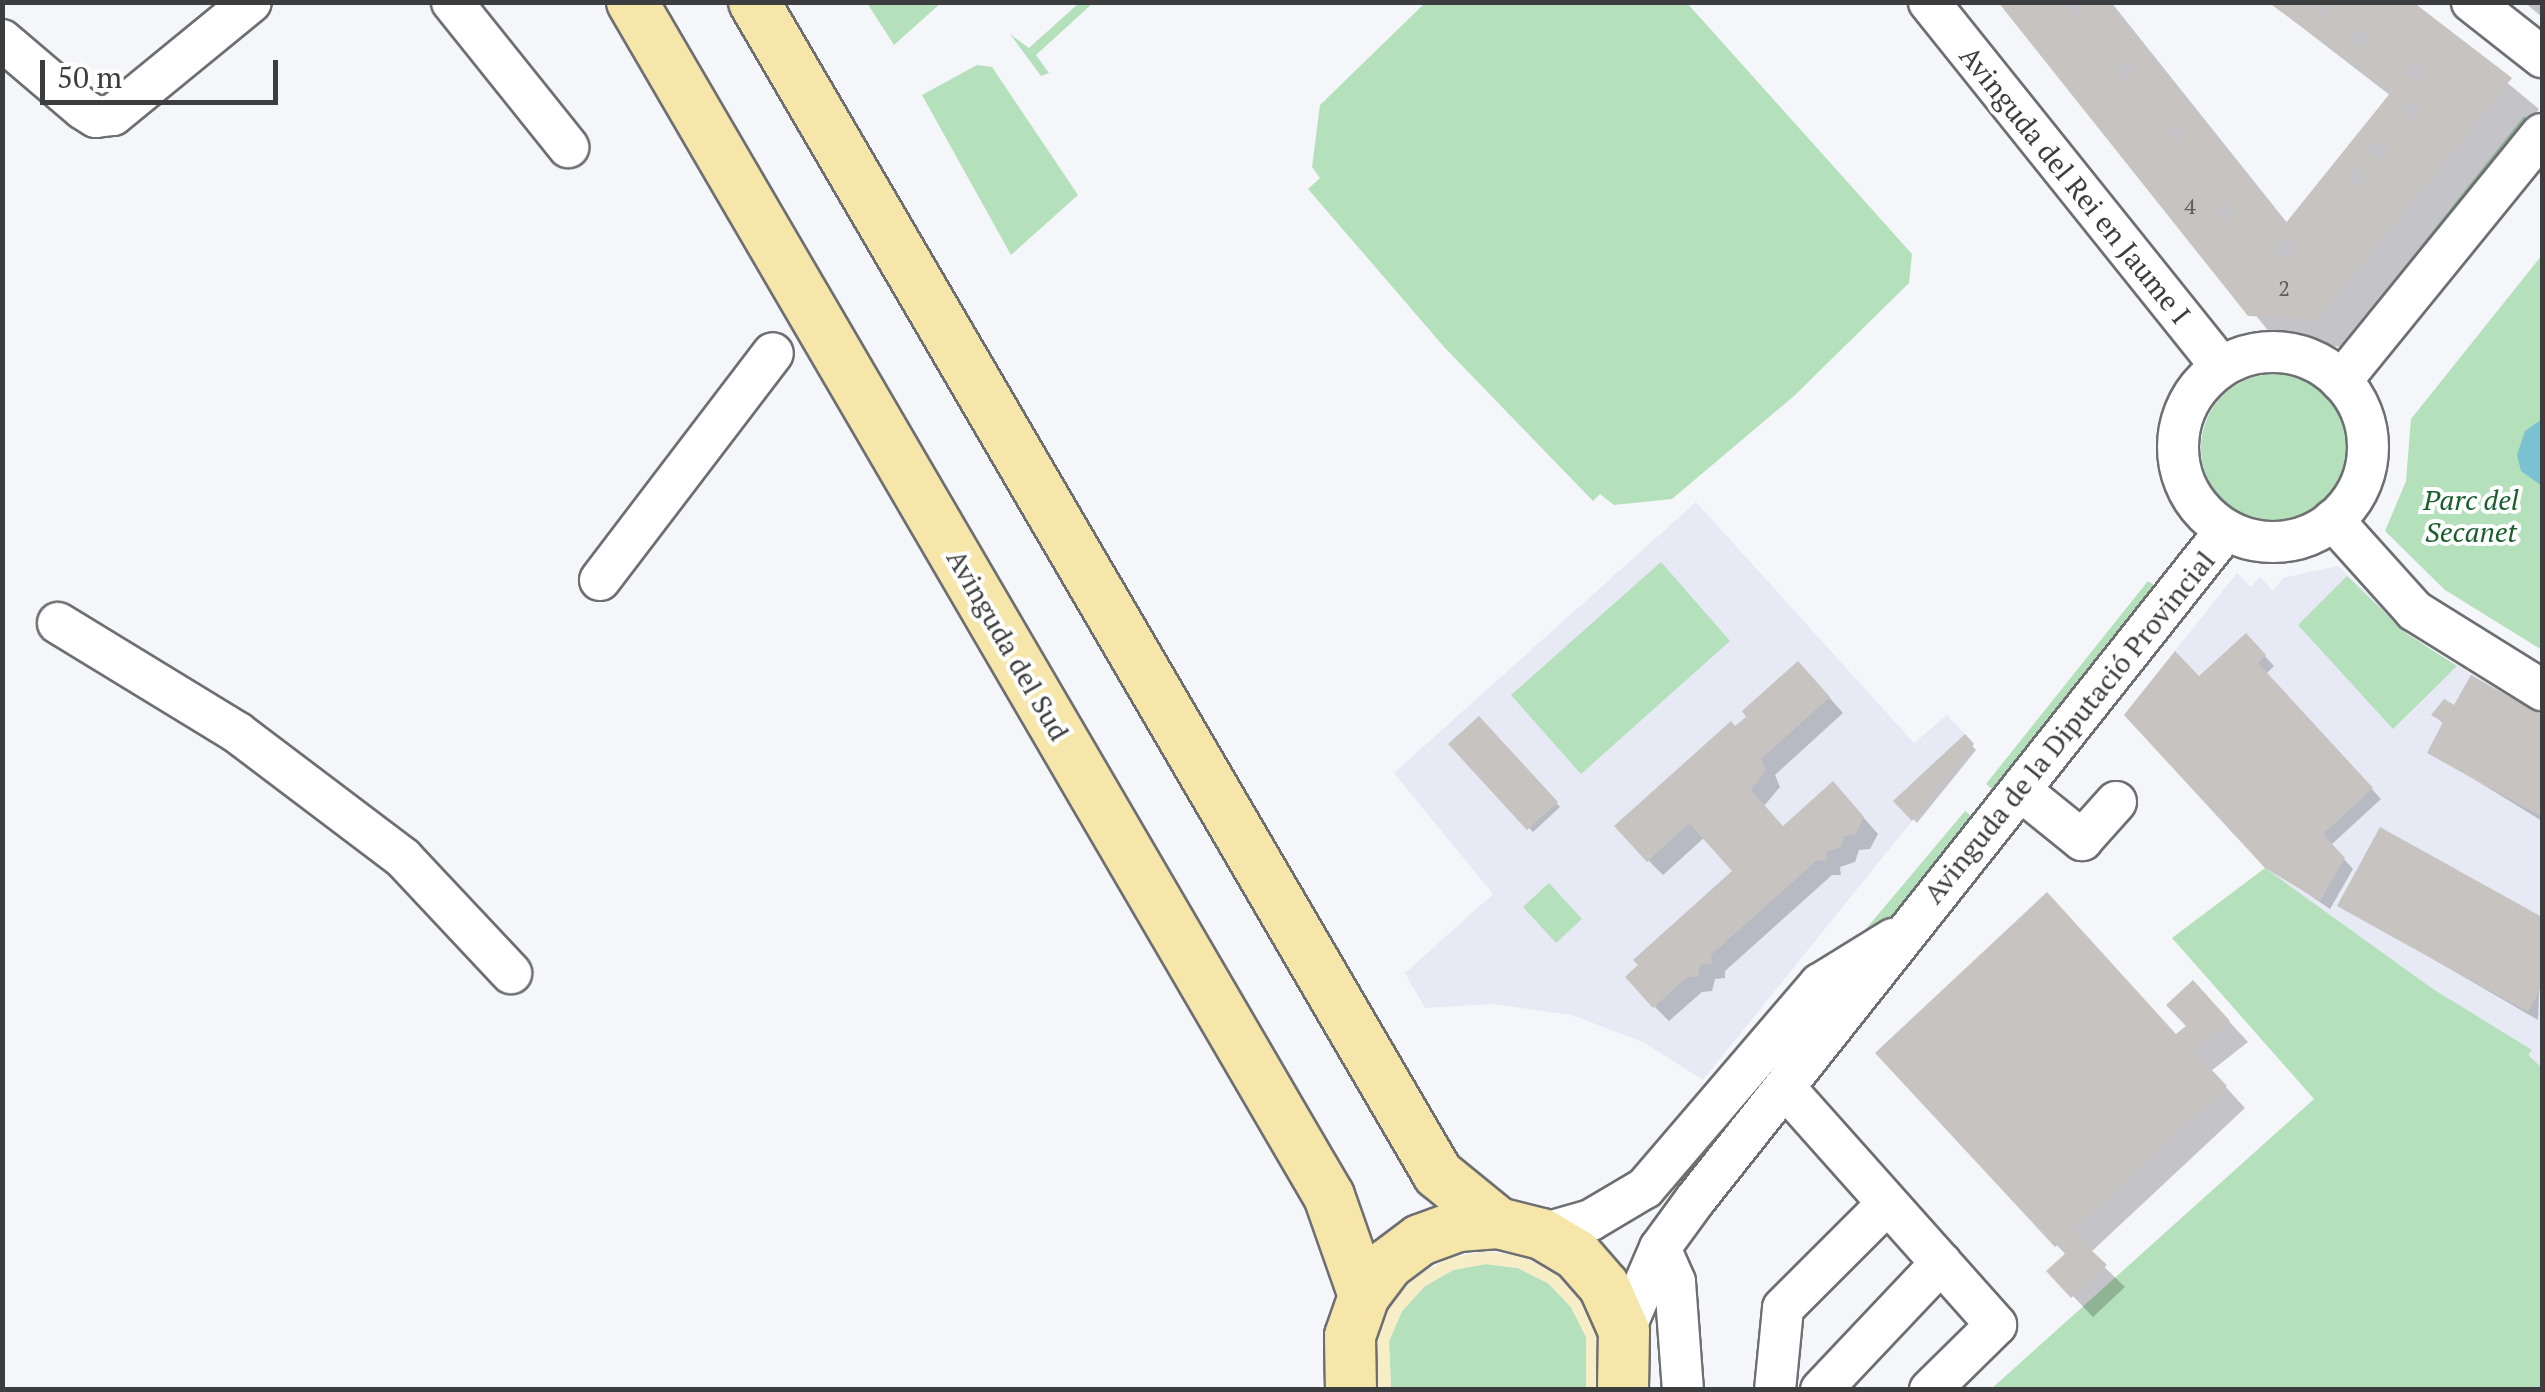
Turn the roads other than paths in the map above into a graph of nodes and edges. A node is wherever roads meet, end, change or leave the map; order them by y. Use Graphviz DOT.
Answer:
graph roads {
  1 [pos="251,2"];
  2 [pos="452,2"];
  3 [pos="632,2"];
  4 [pos="754,2"];
  5 [pos="1928,2"];
  6 [pos="2472,2"];
  7 [pos="2,40"];
  8 [pos="2542,57"];
  9 [pos="2542,134"];
  10 [pos="568,148"];
  11 [pos="774,353"];
  12 [pos="2221,367"];
  13 [pos="2341,381"];
  14 [pos="2334,520"];
  15 [pos="2226,530"];
  16 [pos="600,580"];
  17 [pos="58,623"];
  18 [pos="2542,690"];
  19 [pos="2020,790"];
  20 [pos="2116,802"];
  21 [pos="1911,923"];
  22 [pos="511,973"];
  23 [pos="1786,1089"];
  24 [pos="1887,1204"];
  25 [pos="1520,1228"];
  26 [pos="1660,1248"];
  27 [pos="1941,1263"];
  28 [pos="1364,1296"];
  29 [pos="1624,1331"];
  30 [pos="1351,1390"];
  31 [pos="1623,1390"];
  32 [pos="1684,1390"];
  33 [pos="1775,1390"];
  34 [pos="1821,1390"];
  35 [pos="1930,1390"];
  1 -- 7 [label="street"];
  2 -- 10 [label="street"];
  3 -- 28 [label="main road, Avinguda del Sud"];
  4 -- 25 [label="main road"];
  5 -- 12 [label="street, Avinguda del Rei en Jaume I"];
  6 -- 8 [label="street"];
  9 -- 13 [label="street"];
  11 -- 16 [label="street"];
  12 -- 13 [label="street"];
  12 -- 15 [label="street"];
  13 -- 14 [label="street"];
  14 -- 15 [label="street"];
  14 -- 18 [label="street"];
  15 -- 19 [label="street, Avinguda de la Diputació Provincial"];
  17 -- 22 [label="street"];
  19 -- 20 [label="street"];
  19 -- 21 [label="street, Avinguda de la Diputació Provincial"];
  21 -- 23 [label="street, Avinguda de la Diputació Provincial"];
  21 -- 25 [label="street, Avinguda de la Diputació Provincial"];
  23 -- 24 [label="street"];
  23 -- 26 [label="street, Avinguda de la Diputació Provincial"];
  24 -- 27 [label="street"];
  24 -- 33 [label="street"];
  25 -- 28 [label="main road"];
  25 -- 29 [label="main road"];
  26 -- 29 [label="street, Avinguda de la Diputació Provincial"];
  26 -- 32 [label="street"];
  27 -- 34 [label="street"];
  27 -- 35 [label="street"];
  28 -- 30 [label="main road"];
  29 -- 31 [label="main road"];
}
